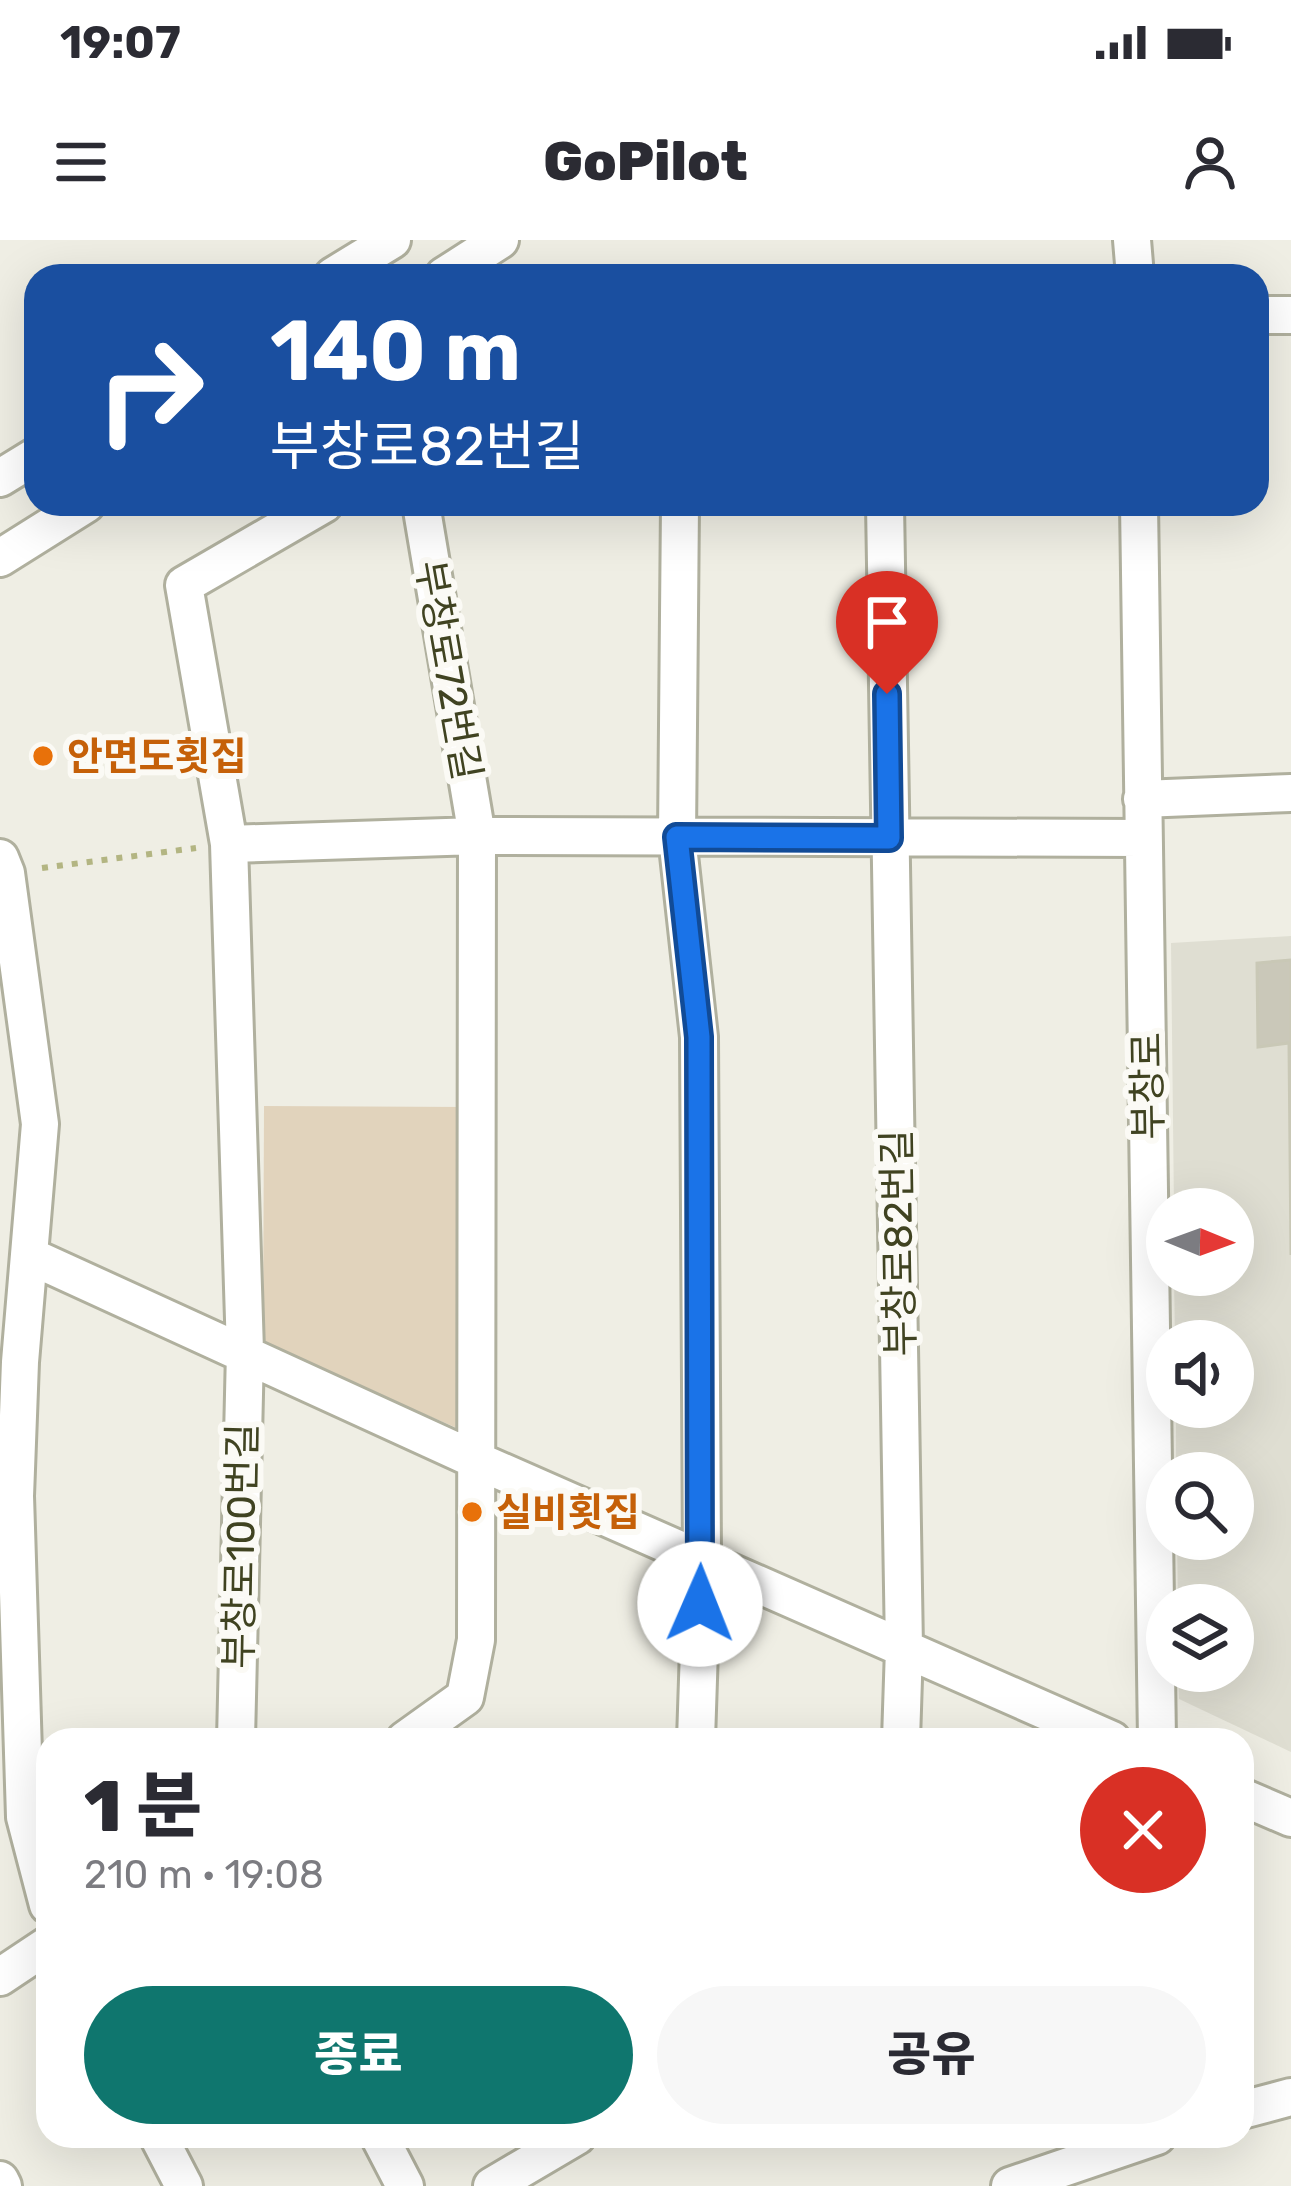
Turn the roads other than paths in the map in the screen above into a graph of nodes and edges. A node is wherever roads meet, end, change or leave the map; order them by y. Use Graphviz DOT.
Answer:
graph roads {
  1 [pos="392,240"];
  2 [pos="500,240"];
  3 [pos="353,264"];
  4 [pos="463,264"];
  5 [pos="67,516"];
  6 [pos="303,516"];
  7 [pos="423,516"];
  8 [pos="680,516"];
  9 [pos="885,516"];
  10 [pos="1138,516"];
  11 [pos="0,558"];
  12 [pos="1291,793"];
  13 [pos="1142,799"];
  14 [pos="477,836"];
  15 [pos="677,837"];
  16 [pos="889,838"];
  17 [pos="1142,838"];
  18 [pos="229,844"];
  19 [pos="3,865"];
  20 [pos="30,1256"];
  21 [pos="245,1351"];
  22 [pos="478,1460"];
  23 [pos="702,1558"];
  24 [pos="904,1648"];
  25 [pos="236,1728"];
  26 [pos="422,1728"];
  27 [pos="696,1728"];
  28 [pos="901,1728"];
  29 [pos="1085,1728"];
  30 [pos="1157,1728"];
  31 [pos="1254,1802"];
  32 [pos="1291,1818"];
  33 [pos="36,1859"];
  34 [pos="36,1953"];
  35 [pos="0,1977"];
  36 [pos="1291,2097"];
  37 [pos="1254,2107"];
  38 [pos="164,2148"];
  39 [pos="386,2148"];
  40 [pos="557,2148"];
  41 [pos="1134,2148"];
  42 [pos="1086,2174"];
  43 [pos="184,2186"];
  44 [pos="405,2186"];
  45 [pos="492,2186"];
  46 [pos="1010,2186"];
  1 -- 3 [label="street"];
  2 -- 4 [label="street"];
  5 -- 11 [label="street"];
  6 -- 18 [label="street"];
  7 -- 14 [label="street, 부창로72번길"];
  8 -- 15 [label="street"];
  9 -- 16 [label="street"];
  10 -- 13 [label="street, 부창로"];
  12 -- 13 [label="street"];
  13 -- 17 [label="street, 부창로"];
  14 -- 15 [label="street"];
  14 -- 18 [label="street"];
  14 -- 22 [label="street"];
  15 -- 16 [label="street"];
  15 -- 23 [label="street"];
  16 -- 17 [label="street"];
  16 -- 24 [label="street, 부창로82번길"];
  17 -- 30 [label="street, 부창로"];
  18 -- 21 [label="street"];
  19 -- 20 [label="street"];
  20 -- 21 [label="street"];
  20 -- 33 [label="street"];
  21 -- 22 [label="street"];
  21 -- 25 [label="street, 부창로100번길"];
  22 -- 23 [label="street"];
  22 -- 26 [label="street"];
  23 -- 24 [label="street"];
  23 -- 27 [label="street"];
  24 -- 28 [label="street"];
  24 -- 29 [label="street"];
  31 -- 32 [label="street"];
  34 -- 35 [label="street"];
  36 -- 37 [label="street"];
  38 -- 43 [label="street"];
  39 -- 44 [label="street"];
  40 -- 45 [label="street"];
  41 -- 42 [label="street"];
  42 -- 46 [label="street"];
}
